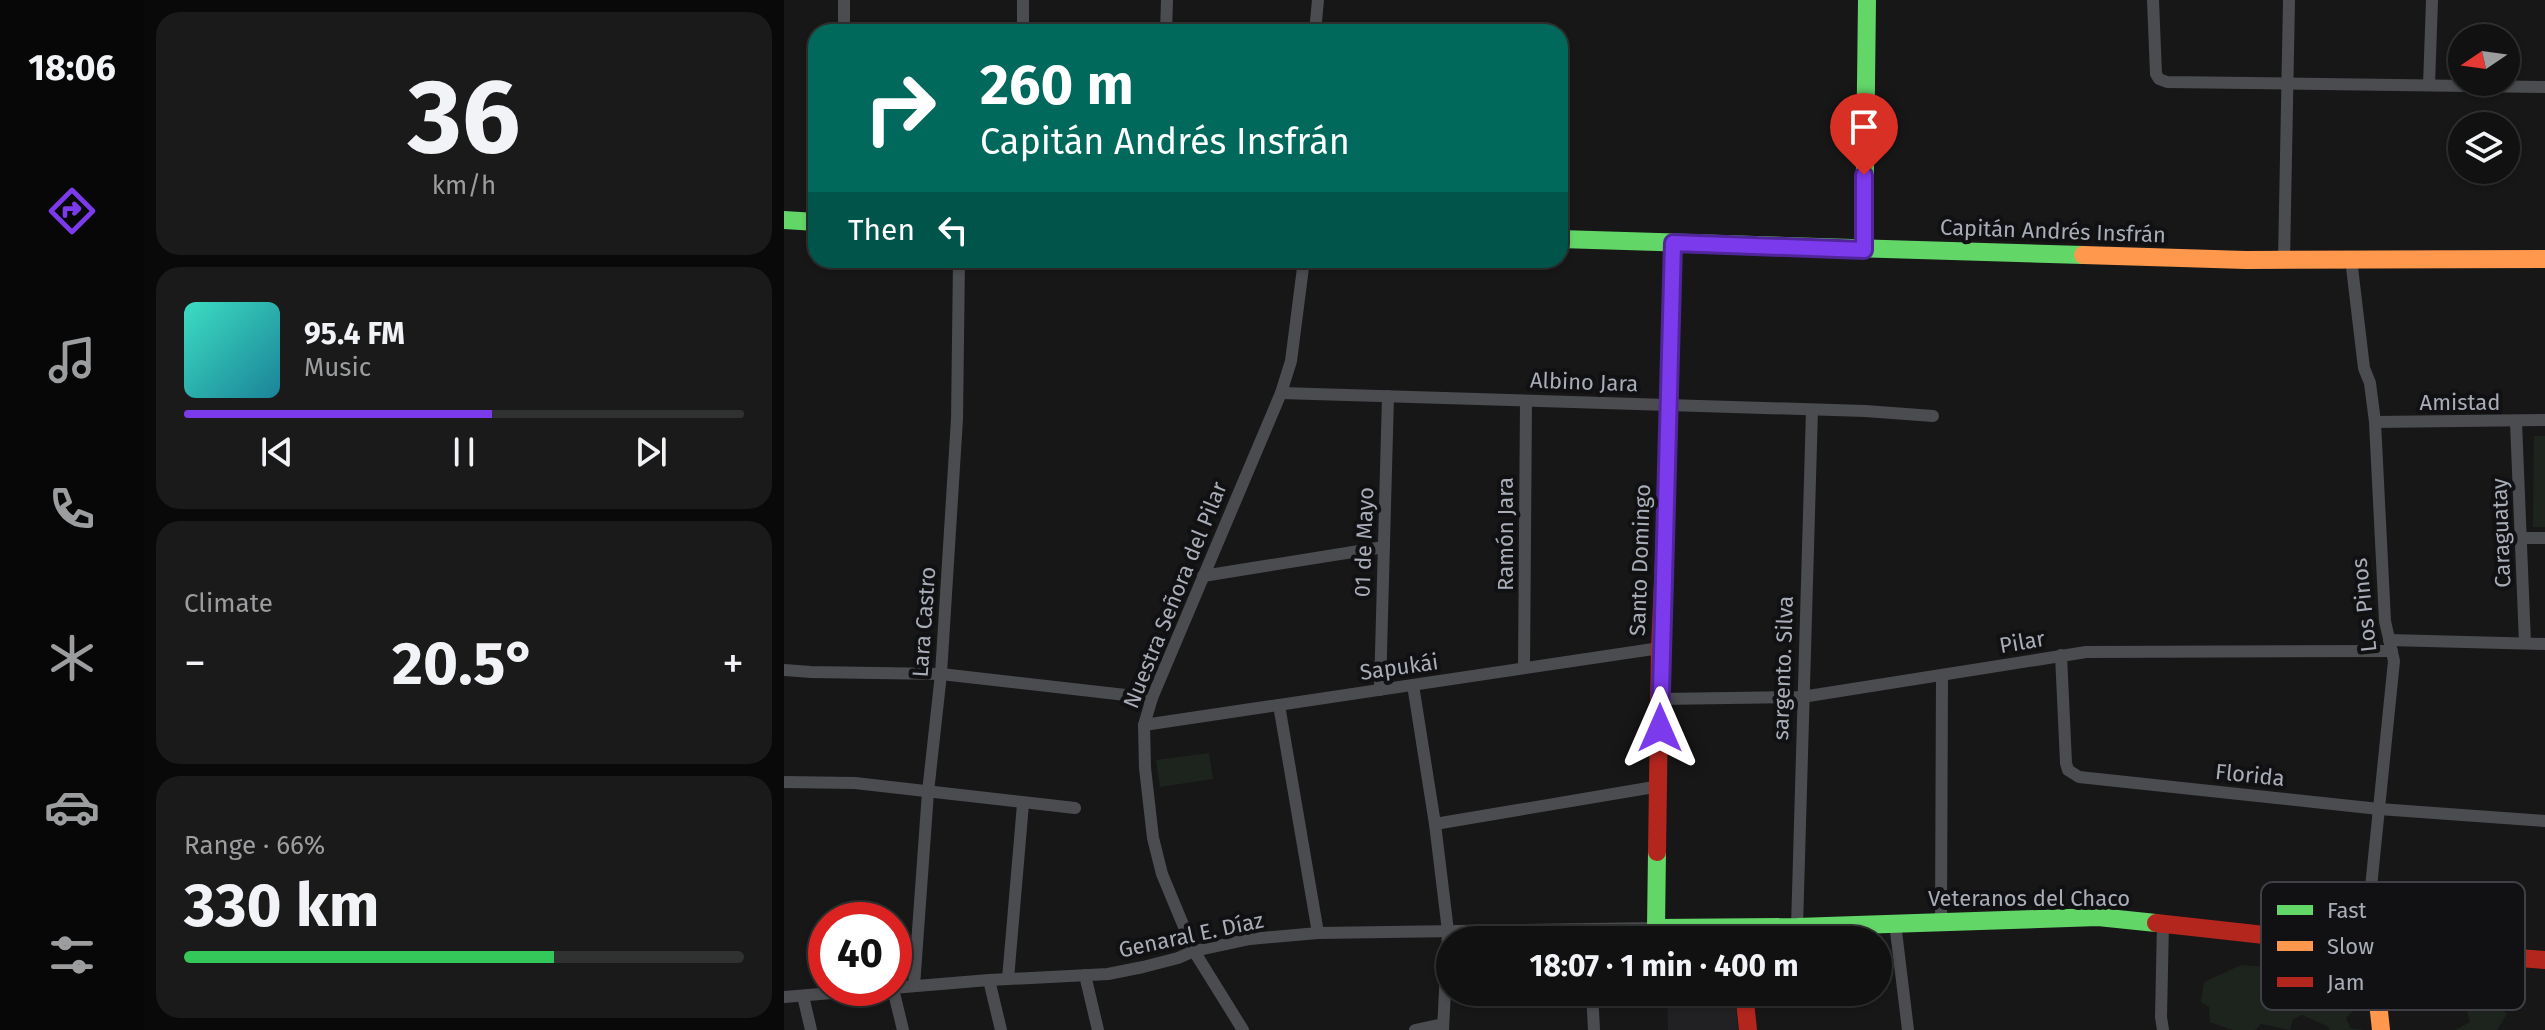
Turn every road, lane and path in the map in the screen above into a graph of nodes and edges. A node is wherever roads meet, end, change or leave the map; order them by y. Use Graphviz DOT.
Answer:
graph roads {
  1 [pos="844,0"];
  2 [pos="1023,0"];
  3 [pos="1167,0"];
  4 [pos="1318,0"];
  5 [pos="1867,0"];
  6 [pos="2153,0"];
  7 [pos="2289,0"];
  8 [pos="2432,0"];
  9 [pos="844,24"];
  10 [pos="1023,24"];
  11 [pos="1166,24"];
  12 [pos="1316,24"];
  13 [pos="2289,83"];
  14 [pos="2429,85"];
  15 [pos="2545,87"];
  16 [pos="784,220"];
  17 [pos="808,222"];
  18 [pos="1568,239"];
  19 [pos="1673,243"];
  20 [pos="1864,250"];
  21 [pos="2351,259"];
  22 [pos="2545,259"];
  23 [pos="2284,260"];
  24 [pos="959,268"];
  25 [pos="1303,268"];
  26 [pos="1281,393"];
  27 [pos="1388,396"];
  28 [pos="1526,401"];
  29 [pos="1670,405"];
  30 [pos="1812,410"];
  31 [pos="1933,416"];
  32 [pos="2545,420"];
  33 [pos="2375,422"];
  34 [pos="2516,422"];
  35 [pos="2521,538"];
  36 [pos="2545,538"];
  37 [pos="1384,547"];
  38 [pos="1203,576"];
  39 [pos="2525,643"];
  40 [pos="2545,644"];
  41 [pos="2391,646"];
  42 [pos="1660,648"];
  43 [pos="2061,655"];
  44 [pos="1524,668"];
  45 [pos="784,670"];
  46 [pos="941,674"];
  47 [pos="1942,676"];
  48 [pos="1413,685"];
  49 [pos="1380,690"];
  50 [pos="1802,697"];
  51 [pos="1152,698"];
  52 [pos="1660,699"];
  53 [pos="1279,705"];
  54 [pos="1144,725"];
  55 [pos="784,782"];
  56 [pos="1660,786"];
  57 [pos="928,792"];
  58 [pos="1023,804"];
  59 [pos="1075,808"];
  60 [pos="2379,809"];
  61 [pos="2545,821"];
  62 [pos="1435,824"];
  63 [pos="2376,882"];
  64 [pos="1941,922"];
  65 [pos="1895,923"];
  66 [pos="2163,923"];
  67 [pos="1447,926"];
  68 [pos="1656,926"];
  69 [pos="1797,926"];
  70 [pos="1822,926"];
  71 [pos="1436,931"];
  72 [pos="1318,933"];
  73 [pos="2261,934"];
  74 [pos="1194,951"];
  75 [pos="2525,958"];
  76 [pos="2545,960"];
  77 [pos="1085,975"];
  78 [pos="1008,979"];
  79 [pos="989,980"];
  80 [pos="914,986"];
  81 [pos="803,996"];
  82 [pos="808,996"];
  83 [pos="784,997"];
  84 [pos="897,1006"];
  85 [pos="1444,1006"];
  86 [pos="1593,1006"];
  87 [pos="1745,1006"];
  88 [pos="2379,1010"];
  89 [pos="2388,1010"];
  90 [pos="1443,1027"];
  91 [pos="811,1030"];
  92 [pos="903,1030"];
  93 [pos="1001,1030"];
  94 [pos="1098,1030"];
  95 [pos="1243,1030"];
  96 [pos="1415,1030"];
  97 [pos="1594,1030"];
  98 [pos="1748,1030"];
  99 [pos="1908,1030"];
  100 [pos="2163,1030"];
  101 [pos="2381,1030"];
  102 [pos="2392,1030"];
  1 -- 9 [label="street"];
  2 -- 10 [label="street"];
  3 -- 11 [label="street"];
  4 -- 12 [label="street"];
  5 -- 20 [label="street"];
  6 -- 13 [label="street"];
  7 -- 13 [label="street"];
  8 -- 14 [label="street"];
  13 -- 14 [label="street"];
  13 -- 23 [label="street"];
  14 -- 15 [label="street"];
  16 -- 17 [label="street"];
  18 -- 19 [label="street, Capitán Andrés Insfrán"];
  19 -- 20 [label="street, Capitán Andrés Insfrán"];
  19 -- 29 [label="street, Santo Domingo"];
  20 -- 23 [label="street, Capitán Andrés Insfrán"];
  21 -- 22 [label="street, Capitán Andrés Insfrán"];
  21 -- 23 [label="street, Capitán Andrés Insfrán"];
  21 -- 33 [label="street, Los Pinos"];
  24 -- 46 [label="street, Lara Castro"];
  25 -- 26 [label="street, Nuestra Señora del Pilar"];
  26 -- 27 [label="street, Albino Jara"];
  26 -- 38 [label="street, Nuestra Señora del Pilar"];
  27 -- 28 [label="street, Albino Jara"];
  27 -- 37 [label="street, 01 de Mayo"];
  28 -- 29 [label="street, Albino Jara"];
  28 -- 44 [label="street, Ramón Jara"];
  29 -- 30 [label="street, Albino Jara"];
  29 -- 42 [label="street, Santo Domingo"];
  30 -- 31 [label="street, Albino Jara"];
  30 -- 50 [label="street, sargento. Silva"];
  32 -- 34 [label="street, Amistad"];
  33 -- 34 [label="street, Amistad"];
  33 -- 41 [label="street, Los Pinos"];
  34 -- 35 [label="street, Caraguatay"];
  35 -- 36 [label="street"];
  35 -- 39 [label="street, Caraguatay"];
  37 -- 38 [label="street"];
  37 -- 49 [label="street, 01 de Mayo"];
  38 -- 51 [label="street, Nuestra Señora del Pilar"];
  39 -- 40 [label="street, Pilar"];
  39 -- 41 [label="street, Pilar"];
  41 -- 43 [label="street, Pilar"];
  41 -- 60 [label="street, Los Pinos"];
  42 -- 44 [label="street, Sapukái"];
  42 -- 52 [label="street, Santo Domingo"];
  43 -- 47 [label="street, Pilar"];
  43 -- 60 [label="street, Florida"];
  44 -- 48 [label="street, Sapukái"];
  45 -- 46 [label="street"];
  46 -- 51 [label="street"];
  46 -- 57 [label="street, Lara Castro"];
  47 -- 50 [label="street, Pilar"];
  47 -- 64 [label="street"];
  48 -- 49 [label="street, Sapukái"];
  48 -- 62 [label="street"];
  49 -- 53 [label="street, Sapukái"];
  50 -- 52 [label="street, Pilar"];
  50 -- 69 [label="street, sargento. Silva"];
  51 -- 54 [label="street, Nuestra Señora del Pilar"];
  52 -- 56 [label="street, Santo Domingo"];
  53 -- 54 [label="street, Sapukái"];
  53 -- 72 [label="street"];
  54 -- 74 [label="street, Nuestra Señora del Pilar"];
  55 -- 57 [label="street"];
  56 -- 62 [label="street"];
  56 -- 68 [label="street, Santo Domingo"];
  57 -- 58 [label="street"];
  57 -- 80 [label="street, Lara Castro"];
  58 -- 59 [label="street"];
  58 -- 78 [label="street"];
  60 -- 61 [label="street, Florida"];
  60 -- 63 [label="street, Los Pinos"];
  62 -- 67 [label="street"];
  64 -- 65 [label="street, Veteranos del Chaco"];
  64 -- 66 [label="street, Veteranos del Chaco"];
  65 -- 70 [label="street, Veteranos del Chaco"];
  65 -- 99 [label="street"];
  66 -- 73 [label="street, Veteranos del Chaco"];
  66 -- 100 [label="street"];
  71 -- 72 [label="street, Genaral E. Díaz"];
  72 -- 74 [label="street, Genaral E. Díaz"];
  74 -- 77 [label="street, Genaral E. Díaz"];
  74 -- 95 [label="street, Nuestra Señora del Pilar"];
  75 -- 76 [label="street, Veteranos del Chaco"];
  77 -- 78 [label="street, Genaral E. Díaz"];
  77 -- 94 [label="street"];
  78 -- 79 [label="street, Genaral E. Díaz"];
  79 -- 80 [label="street, Genaral E. Díaz"];
  79 -- 93 [label="street"];
  81 -- 82 [label="street, Genaral E. Díaz"];
  81 -- 83 [label="street, Genaral E. Díaz"];
  81 -- 91 [label="street"];
  84 -- 92 [label="street"];
  85 -- 90 [label="street"];
  86 -- 97 [label="street"];
  87 -- 98 [label="street"];
  88 -- 101 [label="street"];
  89 -- 102 [label="street, Los Pinos"];
  90 -- 96 [label="street"];
}
